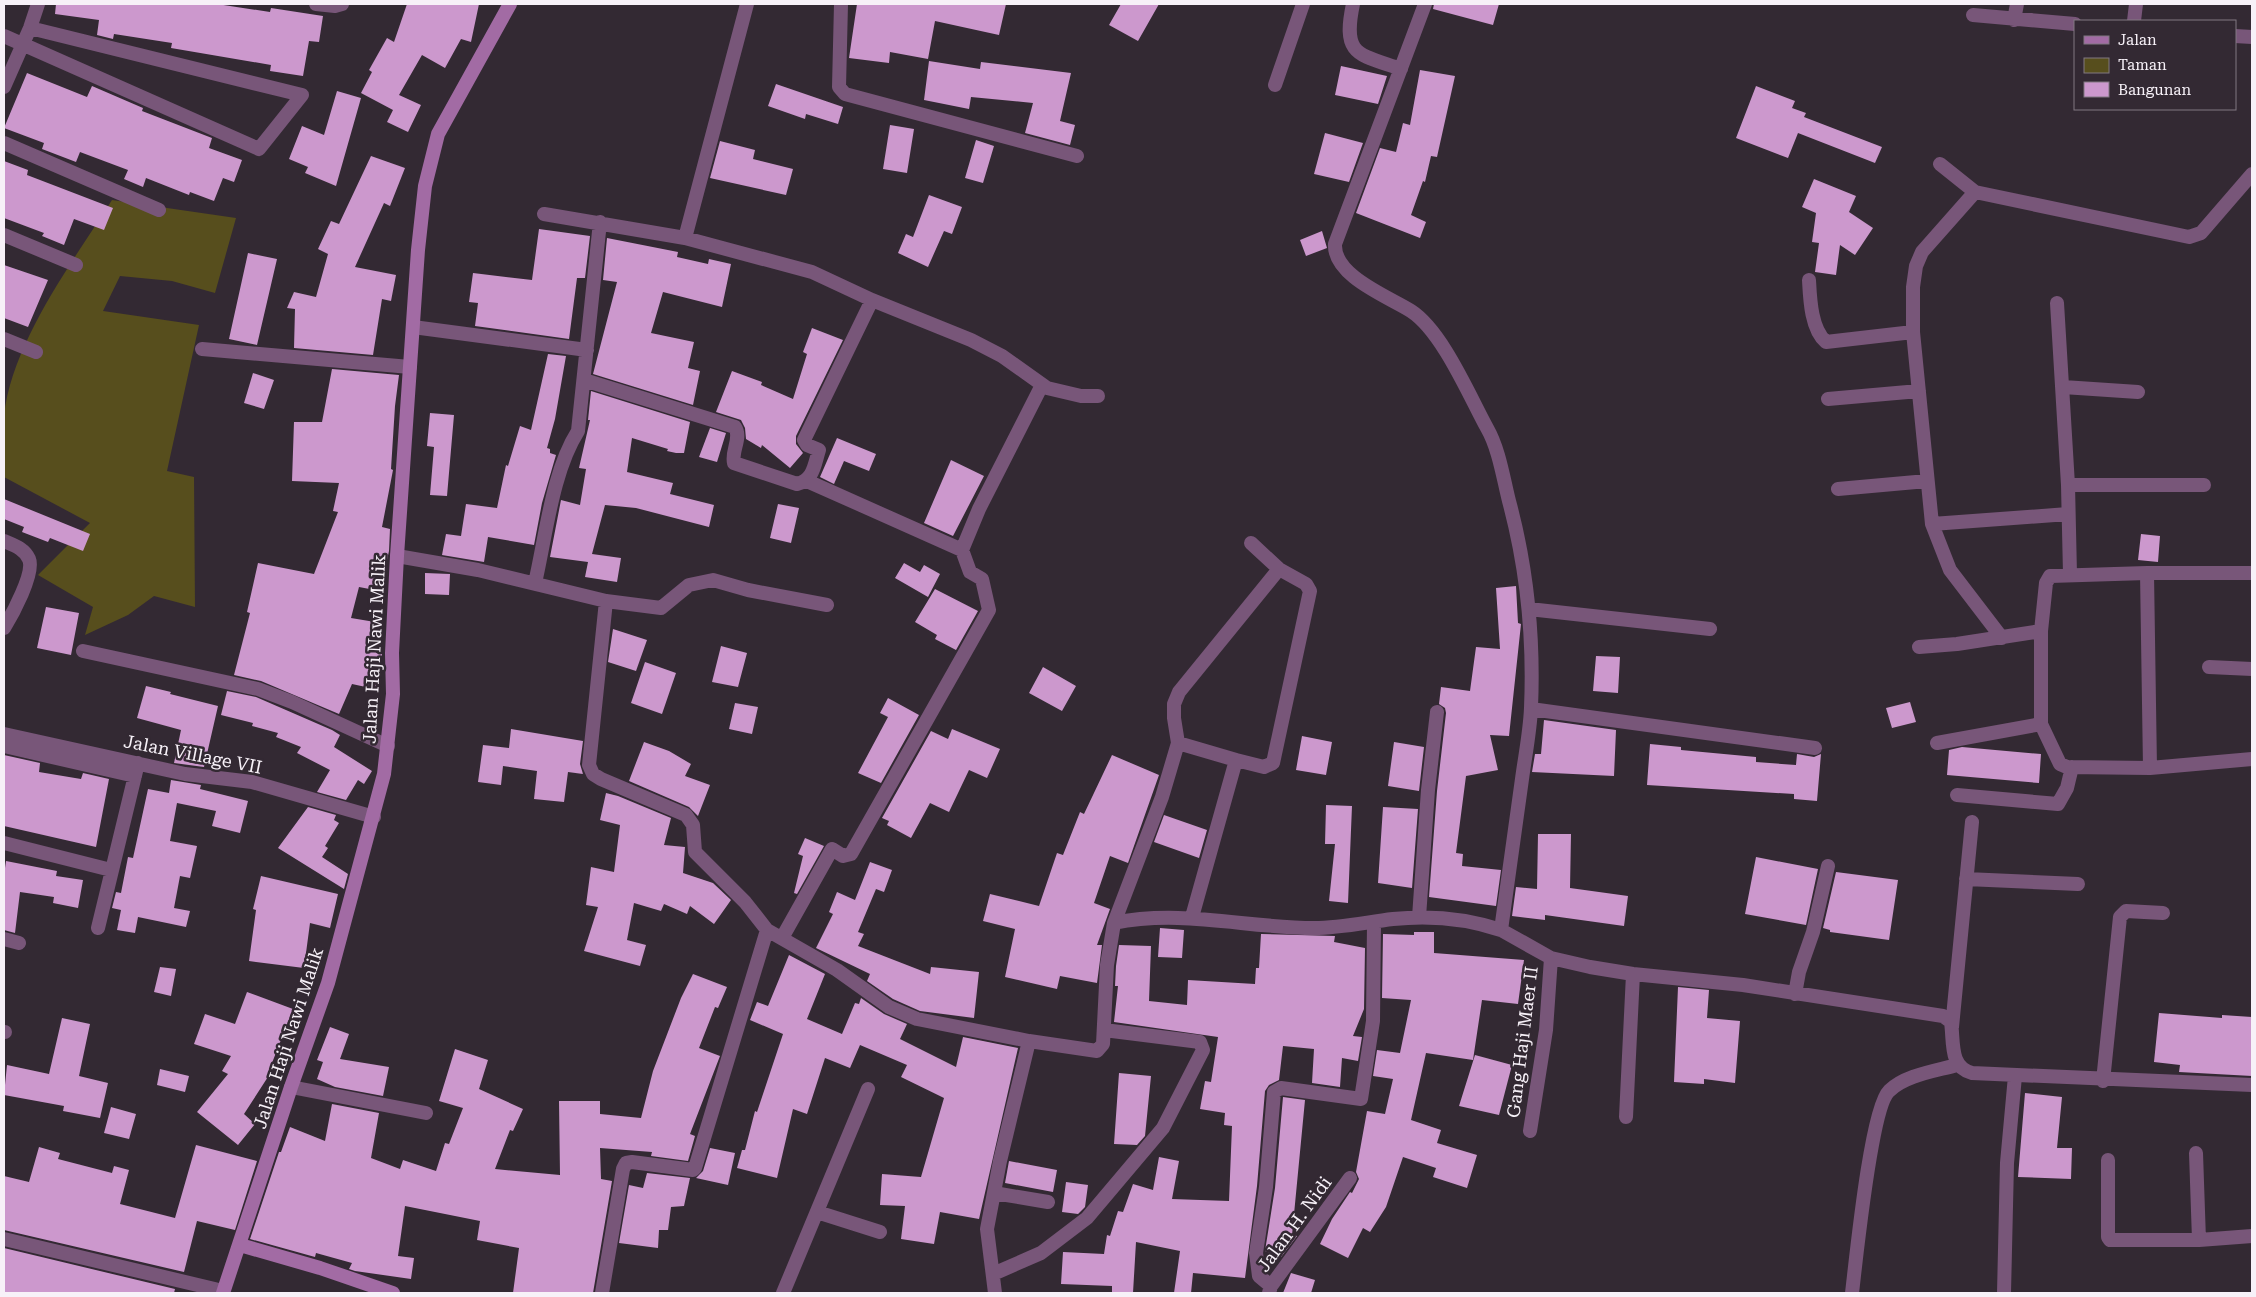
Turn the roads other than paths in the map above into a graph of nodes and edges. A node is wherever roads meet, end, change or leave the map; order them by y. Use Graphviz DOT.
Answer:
graph roads {
  1 [pos="38,4"];
  2 [pos="318,4"];
  3 [pos="342,4"];
  4 [pos="510,4"];
  5 [pos="747,4"];
  6 [pos="841,4"];
  7 [pos="1303,4"];
  8 [pos="1353,4"];
  9 [pos="1426,4"];
  10 [pos="2017,4"];
  11 [pos="2136,4"];
  12 [pos="1973,15"];
  13 [pos="2014,20"];
  14 [pos="2134,20"];
  15 [pos="2074,24"];
  16 [pos="30,28"];
  17 [pos="51,33"];
  18 [pos="4,36"];
  19 [pos="2236,36"];
  20 [pos="2252,37"];
  21 [pos="20,44"];
  22 [pos="45,54"];
  23 [pos="1401,69"];
  24 [pos="1275,85"];
  25 [pos="4,87"];
  26 [pos="4,143"];
  27 [pos="1077,156"];
  28 [pos="1940,164"];
  29 [pos="2252,174"];
  30 [pos="1976,192"];
  31 [pos="159,210"];
  32 [pos="544,214"];
  33 [pos="600,222"];
  34 [pos="4,235"];
  35 [pos="685,238"];
  36 [pos="76,265"];
  37 [pos="1809,280"];
  38 [pos="872,300"];
  39 [pos="2057,303"];
  40 [pos="413,327"];
  41 [pos="1913,332"];
  42 [pos="4,339"];
  43 [pos="202,349"];
  44 [pos="587,350"];
  45 [pos="36,352"];
  46 [pos="410,367"];
  47 [pos="584,380"];
  48 [pos="1042,385"];
  49 [pos="2063,387"];
  50 [pos="1918,391"];
  51 [pos="2138,392"];
  52 [pos="1098,396"];
  53 [pos="1828,399"];
  54 [pos="807,481"];
  55 [pos="1927,481"];
  56 [pos="2068,485"];
  57 [pos="2204,485"];
  58 [pos="1838,489"];
  59 [pos="2068,514"];
  60 [pos="1932,524"];
  61 [pos="4,541"];
  62 [pos="1251,543"];
  63 [pos="962,550"];
  64 [pos="397,556"];
  65 [pos="1279,569"];
  66 [pos="2147,573"];
  67 [pos="2252,573"];
  68 [pos="2070,574"];
  69 [pos="535,584"];
  70 [pos="606,601"];
  71 [pos="826,605"];
  72 [pos="1529,609"];
  73 [pos="4,628"];
  74 [pos="1710,630"];
  75 [pos="2041,631"];
  76 [pos="2002,638"];
  77 [pos="1919,647"];
  78 [pos="83,651"];
  79 [pos="2209,667"];
  80 [pos="2252,669"];
  81 [pos="1531,709"];
  82 [pos="1437,712"];
  83 [pos="2041,724"];
  84 [pos="4,734"];
  85 [pos="1178,743"];
  86 [pos="1937,743"];
  87 [pos="4,746"];
  88 [pos="388,746"];
  89 [pos="1815,748"];
  90 [pos="2252,759"];
  91 [pos="1236,760"];
  92 [pos="2072,767"];
  93 [pos="2150,768"];
  94 [pos="137,769"];
  95 [pos="1957,795"];
  96 [pos="374,817"];
  97 [pos="1972,822"];
  98 [pos="4,843"];
  99 [pos="1828,866"];
  100 [pos="111,870"];
  101 [pos="1966,879"];
  102 [pos="2078,884"];
  103 [pos="2163,913"];
  104 [pos="1192,917"];
  105 [pos="1419,917"];
  106 [pos="1374,923"];
  107 [pos="1114,924"];
  108 [pos="98,928"];
  109 [pos="767,930"];
  110 [pos="1501,930"];
  111 [pos="782,938"];
  112 [pos="4,939"];
  113 [pos="19,943"];
  114 [pos="1551,958"];
  115 [pos="1633,974"];
  116 [pos="1795,994"];
  117 [pos="1952,1027"];
  118 [pos="1104,1030"];
  119 [pos="1029,1041"];
  120 [pos="1957,1065"];
  121 [pos="2015,1076"];
  122 [pos="2103,1081"];
  123 [pos="2252,1085"];
  124 [pos="291,1087"];
  125 [pos="868,1089"];
  126 [pos="426,1113"];
  127 [pos="1626,1117"];
  128 [pos="1530,1131"];
  129 [pos="2196,1153"];
  130 [pos="2108,1160"];
  131 [pos="1350,1178"];
  132 [pos="994,1193"];
  133 [pos="1048,1202"];
  134 [pos="816,1212"];
  135 [pos="880,1232"];
  136 [pos="2252,1236"];
  137 [pos="4,1239"];
  138 [pos="2199,1240"];
  139 [pos="240,1245"];
  140 [pos="993,1274"];
  141 [pos="1270,1290"];
  142 [pos="223,1292"];
  143 [pos="393,1293"];
  144 [pos="602,1293"];
  145 [pos="783,1293"];
  146 [pos="995,1293"];
  147 [pos="1852,1293"];
  148 [pos="2004,1293"];
  1 -- 16 [label="street"];
  2 -- 3 [label="street"];
  4 -- 40 [label="main road, Jalan Haji Nawi Malik"];
  5 -- 35 [label="street"];
  6 -- 27 [label="street"];
  7 -- 24 [label="street"];
  8 -- 23 [label="street"];
  9 -- 23 [label="street"];
  10 -- 13 [label="street"];
  11 -- 14 [label="street"];
  12 -- 13 [label="street"];
  13 -- 15 [label="street"];
  16 -- 17 [label="street"];
  16 -- 21 [label="street"];
  17 -- 22 [label="street"];
  17 -- 22 [label="street"];
  18 -- 21 [label="street"];
  19 -- 20 [label="street"];
  21 -- 22 [label="street"];
  21 -- 25 [label="street"];
  23 -- 72 [label="street"];
  26 -- 31 [label="street"];
  28 -- 30 [label="street"];
  29 -- 30 [label="street"];
  30 -- 41 [label="street"];
  32 -- 33 [label="street"];
  33 -- 35 [label="street"];
  33 -- 44 [label="street"];
  34 -- 36 [label="street"];
  35 -- 38 [label="street"];
  37 -- 41 [label="street"];
  38 -- 48 [label="street"];
  38 -- 54 [label="street"];
  39 -- 49 [label="street"];
  40 -- 44 [label="street"];
  40 -- 46 [label="main road, Jalan Haji Nawi Malik"];
  41 -- 50 [label="street"];
  42 -- 45 [label="street"];
  43 -- 46 [label="street"];
  44 -- 47 [label="street"];
  46 -- 64 [label="main road, Jalan Haji Nawi Malik"];
  47 -- 54 [label="street"];
  47 -- 69 [label="street"];
  48 -- 52 [label="street"];
  48 -- 63 [label="street"];
  49 -- 51 [label="street"];
  49 -- 56 [label="street"];
  50 -- 53 [label="street"];
  50 -- 55 [label="street"];
  54 -- 63 [label="street"];
  55 -- 58 [label="street"];
  55 -- 60 [label="street"];
  56 -- 57 [label="street"];
  56 -- 59 [label="street"];
  59 -- 60 [label="street"];
  59 -- 68 [label="street"];
  60 -- 76 [label="street"];
  61 -- 73 [label="street"];
  62 -- 65 [label="street"];
  63 -- 111 [label="street"];
  64 -- 69 [label="street"];
  64 -- 88 [label="main road, Jalan Haji Nawi Malik"];
  65 -- 85 [label="street"];
  65 -- 91 [label="street"];
  66 -- 67 [label="street"];
  66 -- 68 [label="street"];
  66 -- 93 [label="street"];
  68 -- 75 [label="street"];
  69 -- 70 [label="street"];
  70 -- 71 [label="street"];
  70 -- 109 [label="street"];
  72 -- 74 [label="street"];
  72 -- 81 [label="street"];
  75 -- 76 [label="street"];
  75 -- 83 [label="street"];
  76 -- 77 [label="street"];
  78 -- 88 [label="street"];
  79 -- 80 [label="street"];
  81 -- 89 [label="street"];
  81 -- 110 [label="street"];
  82 -- 105 [label="street"];
  83 -- 86 [label="street"];
  83 -- 92 [label="street"];
  84 -- 94 [label="street, Jalan Village VII"];
  85 -- 91 [label="street"];
  85 -- 107 [label="street"];
  87 -- 94 [label="street, Jalan Village VII"];
  88 -- 96 [label="main road, Jalan Haji Nawi Malik"];
  90 -- 93 [label="street"];
  91 -- 104 [label="street"];
  92 -- 93 [label="street"];
  92 -- 95 [label="street"];
  94 -- 96 [label="street, Jalan Village VII"];
  94 -- 100 [label="street"];
  96 -- 124 [label="main road, Jalan Haji Nawi Malik"];
  97 -- 101 [label="street"];
  98 -- 100 [label="street"];
  99 -- 116 [label="street"];
  100 -- 108 [label="street"];
  101 -- 102 [label="street"];
  101 -- 117 [label="street"];
  103 -- 122 [label="street"];
  104 -- 106 [label="street"];
  104 -- 107 [label="street"];
  105 -- 106 [label="street"];
  105 -- 110 [label="street"];
  106 -- 141 [label="street"];
  107 -- 118 [label="street"];
  109 -- 111 [label="street"];
  109 -- 144 [label="street"];
  110 -- 114 [label="street"];
  111 -- 119 [label="street"];
  112 -- 113 [label="street"];
  114 -- 115 [label="street"];
  114 -- 128 [label="street, Gang Haji Maer II"];
  115 -- 116 [label="street"];
  115 -- 127 [label="street"];
  116 -- 117 [label="street"];
  117 -- 120 [label="street"];
  118 -- 119 [label="street"];
  118 -- 140 [label="street"];
  119 -- 132 [label="street"];
  120 -- 121 [label="street"];
  120 -- 147 [label="street"];
  121 -- 122 [label="street"];
  121 -- 148 [label="street"];
  122 -- 123 [label="street"];
  124 -- 126 [label="street"];
  124 -- 139 [label="main road, Jalan Haji Nawi Malik"];
  125 -- 134 [label="street"];
  129 -- 138 [label="street"];
  130 -- 138 [label="street"];
  131 -- 141 [label="street, Jalan H. Nidi"];
  132 -- 133 [label="street"];
  132 -- 140 [label="street"];
  134 -- 135 [label="street"];
  134 -- 145 [label="street"];
  136 -- 138 [label="street"];
  137 -- 142 [label="street"];
  139 -- 142 [label="main road, Jalan Haji Nawi Malik"];
  139 -- 143 [label="main road"];
  140 -- 146 [label="street"];
}
